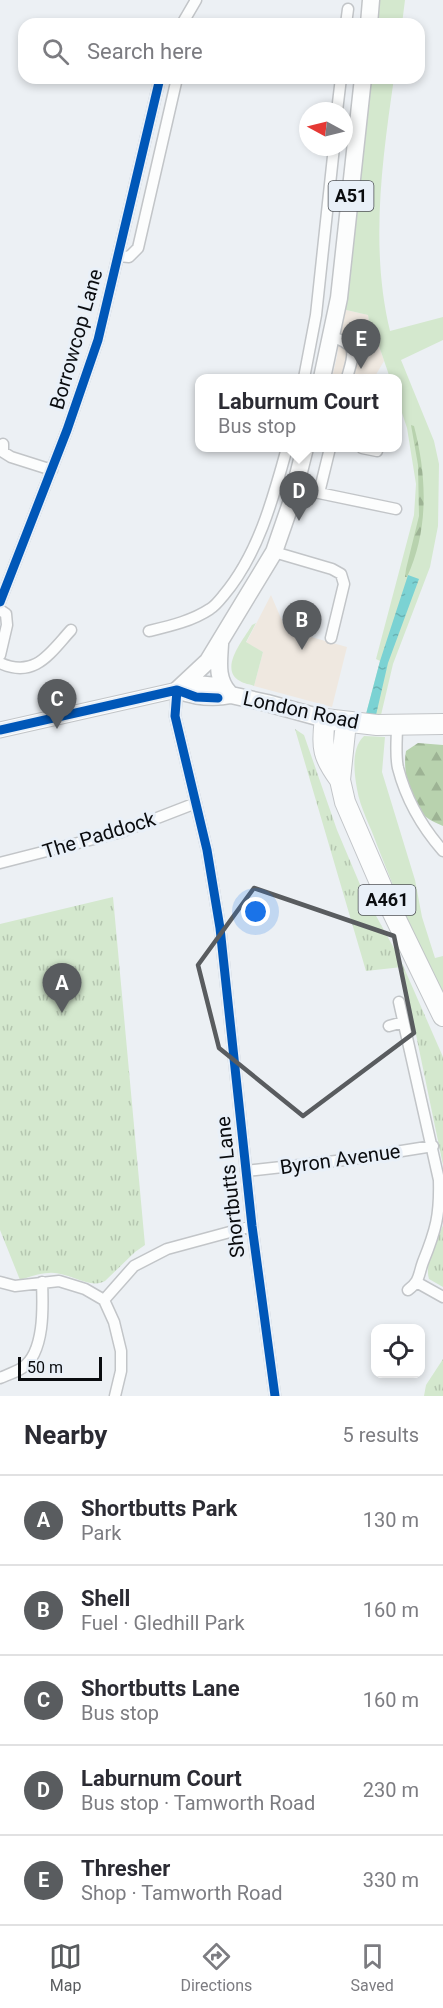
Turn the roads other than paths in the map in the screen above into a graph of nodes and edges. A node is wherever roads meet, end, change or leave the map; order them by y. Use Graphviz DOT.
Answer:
graph roads {
  1 [pos="195,0"];
  2 [pos="371,0"];
  3 [pos="348,9"];
  4 [pos="185,18"];
  5 [pos="347,18"];
  6 [pos="370,18"];
  7 [pos="159,84"];
  8 [pos="176,84"];
  9 [pos="340,84"];
  10 [pos="362,84"];
  11 [pos="338,102"];
  12 [pos="333,156"];
  13 [pos="118,256"];
  14 [pos="332,337"];
  15 [pos="305,374"];
  16 [pos="323,374"];
  17 [pos="348,374"];
  18 [pos="3,444"];
  19 [pos="285,452"];
  20 [pos="304,452"];
  21 [pos="329,452"];
  22 [pos="52,470"];
  23 [pos="296,488"];
  24 [pos="319,493"];
  25 [pos="396,509"];
  26 [pos="256,539"];
  27 [pos="275,550"];
  28 [pos="0,602"];
  29 [pos="241,607"];
  30 [pos="0,610"];
  31 [pos="71,630"];
  32 [pos="149,631"];
  33 [pos="331,638"];
  34 [pos="220,643"];
  35 [pos="0,656"];
  36 [pos="0,663"];
  37 [pos="177,690"];
  38 [pos="231,695"];
  39 [pos="299,712"];
  40 [pos="325,719"];
  41 [pos="346,722"];
  42 [pos="443,724"];
  43 [pos="380,725"];
  44 [pos="0,730"];
  45 [pos="324,747"];
  46 [pos="340,780"];
  47 [pos="196,803"];
  48 [pos="443,851"];
  49 [pos="0,863"];
  50 [pos="399,1002"];
  51 [pos="443,1016"];
  52 [pos="403,1022"];
  53 [pos="389,1026"];
  54 [pos="433,1146"];
  55 [pos="246,1171"];
  56 [pos="252,1226"];
  57 [pos="0,1282"];
  58 [pos="42,1282"];
  59 [pos="418,1283"];
  60 [pos="408,1290"];
  61 [pos="443,1297"];
  62 [pos="104,1300"];
  63 [pos="0,1378"];
  64 [pos="115,1396"];
  65 [pos="275,1396"];
  1 -- 4 [label="street"];
  2 -- 6 [label="main road"];
  3 -- 5 [label="street"];
  7 -- 13 [label="street, Borrowcop Lane"];
  8 -- 13 [label="street, Borrowcop Lane"];
  9 -- 11 [label="street"];
  10 -- 14 [label="main road, A51"];
  12 -- 15 [label="street"];
  13 -- 22 [label="street, Borrowcop Lane"];
  14 -- 16 [label="main road, A51"];
  14 -- 17 [label="street"];
  18 -- 22 [label="street"];
  19 -- 26 [label="street"];
  20 -- 23 [label="main road"];
  21 -- 24 [label="street"];
  22 -- 28 [label="street, Borrowcop Lane"];
  23 -- 24 [label="street"];
  23 -- 27 [label="main road"];
  24 -- 25 [label="street"];
  26 -- 27 [label="street"];
  26 -- 32 [label="street"];
  27 -- 29 [label="main road"];
  27 -- 33 [label="street"];
  29 -- 34 [label="main road"];
  29 -- 37 [label="main road"];
  30 -- 35 [label="street"];
  31 -- 36 [label="street"];
  34 -- 37 [label="main road"];
  34 -- 38 [label="main road"];
  37 -- 38 [label="main road, London Road"];
  37 -- 44 [label="street"];
  37 -- 47 [label="street, Shortbutts Lane"];
  38 -- 39 [label="main road, London Road"];
  39 -- 40 [label="main road, London Road"];
  39 -- 45 [label="main road"];
  40 -- 41 [label="highway, London Road"];
  40 -- 45 [label="highway, A461"];
  41 -- 43 [label="highway, London Road"];
  41 -- 46 [label="highway, A461"];
  42 -- 43 [label="highway, London Road"];
  43 -- 48 [label="street"];
  45 -- 46 [label="highway, A461"];
  46 -- 51 [label="highway, A461"];
  47 -- 49 [label="street, The Paddock"];
  47 -- 55 [label="street, Shortbutts Lane"];
  50 -- 52 [label="street"];
  52 -- 53 [label="street"];
  52 -- 54 [label="street"];
  54 -- 55 [label="street, Byron Avenue"];
  54 -- 59 [label="street"];
  55 -- 56 [label="street, Shortbutts Lane"];
  56 -- 62 [label="street"];
  56 -- 65 [label="street, Shortbutts Lane"];
  57 -- 58 [label="street"];
  58 -- 62 [label="street"];
  58 -- 63 [label="street"];
  59 -- 60 [label="street"];
  59 -- 61 [label="street"];
  62 -- 64 [label="street"];
}
